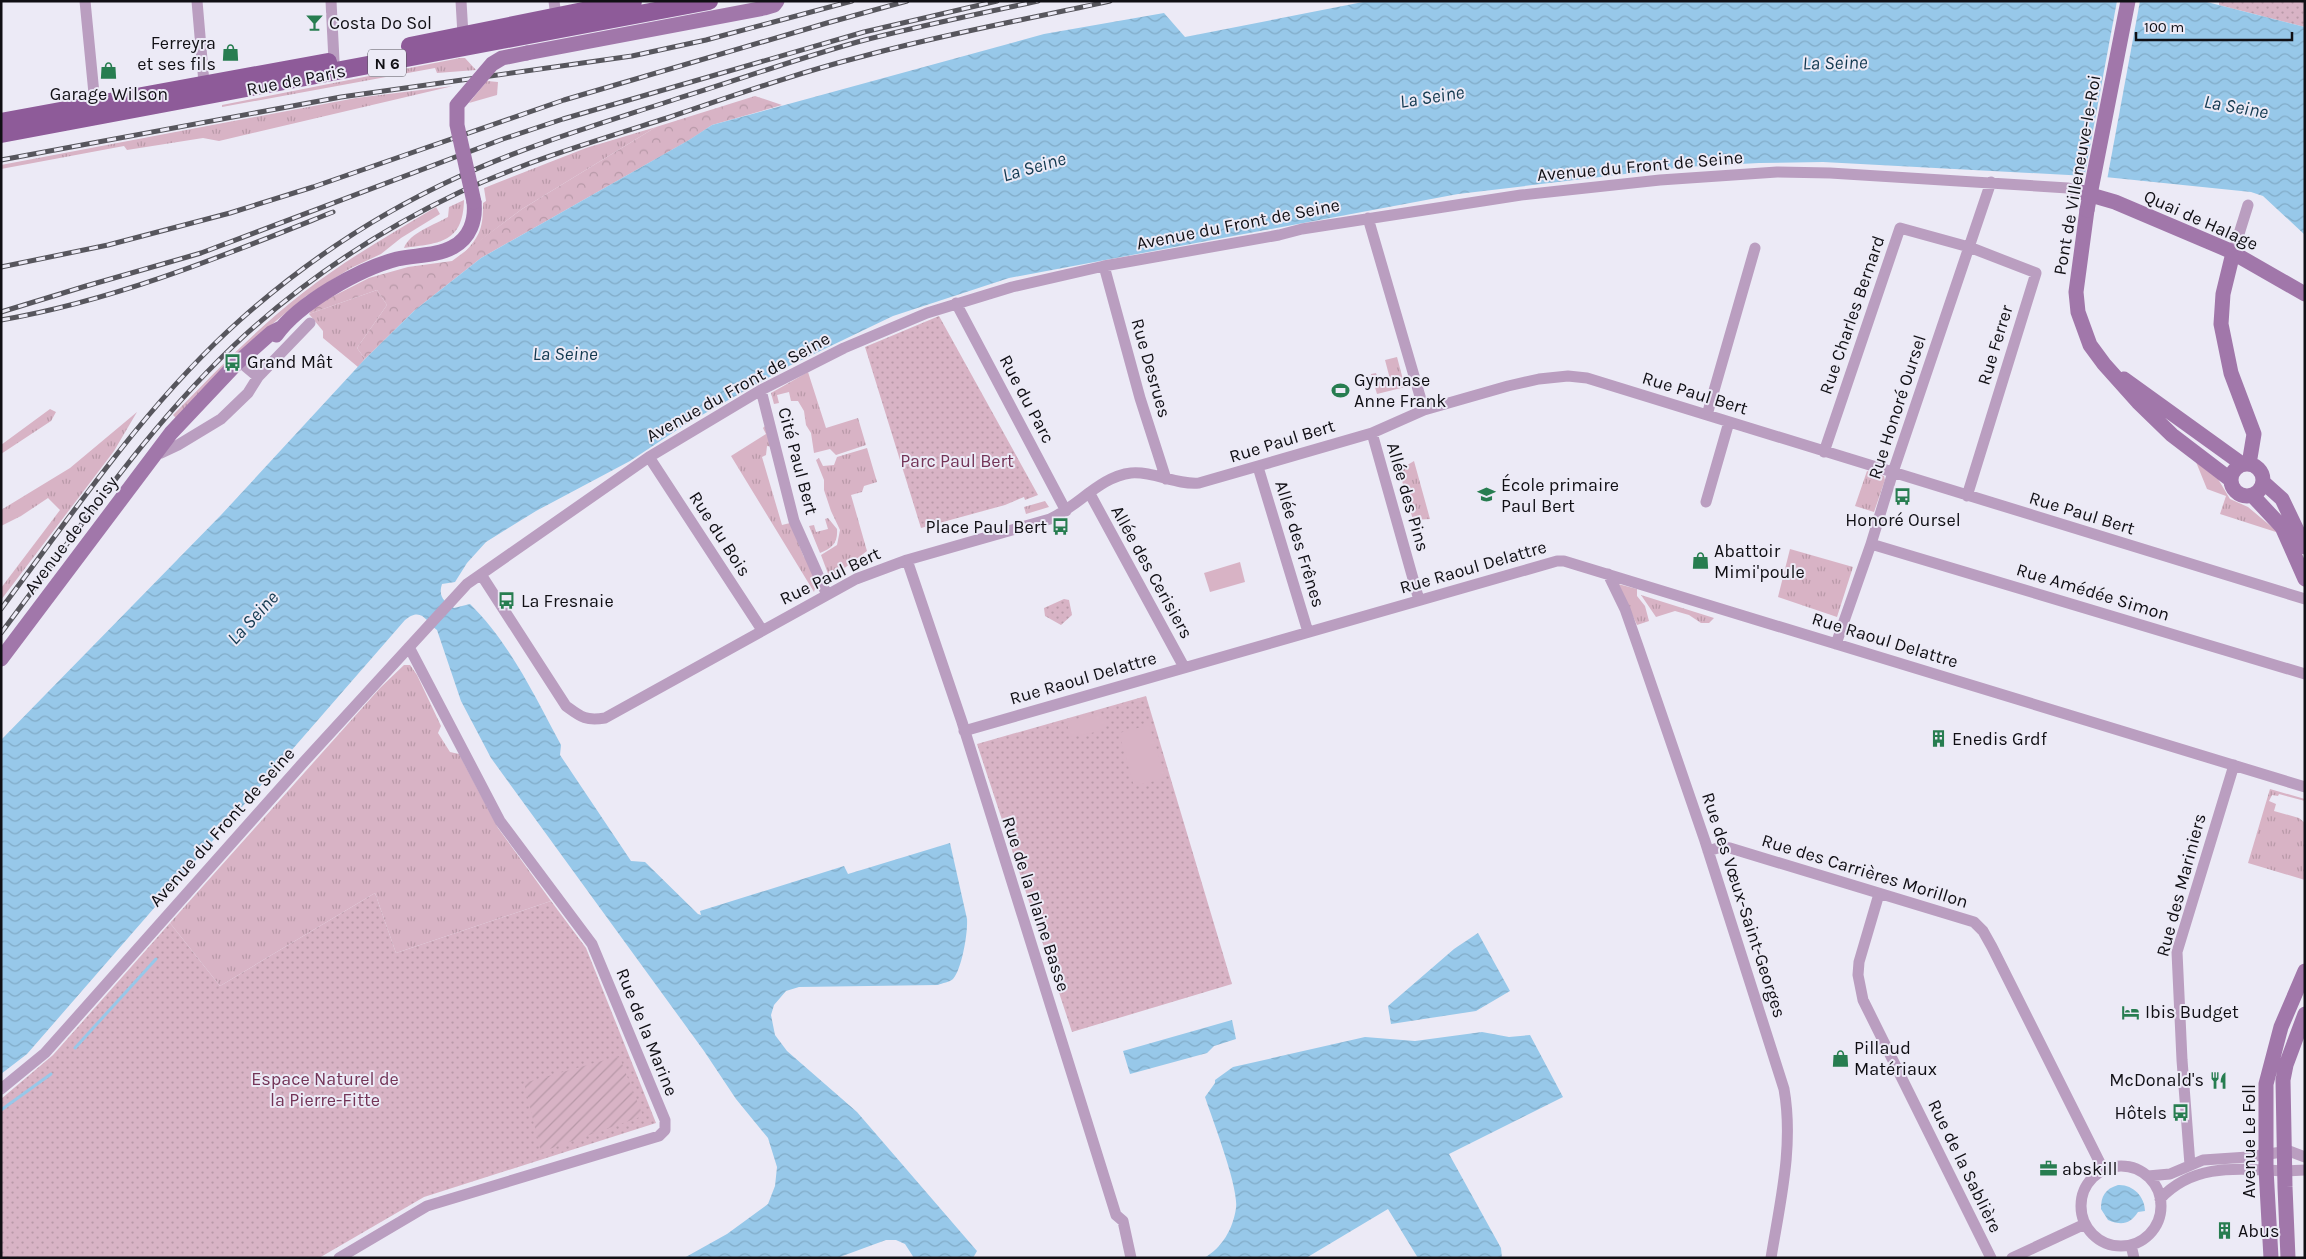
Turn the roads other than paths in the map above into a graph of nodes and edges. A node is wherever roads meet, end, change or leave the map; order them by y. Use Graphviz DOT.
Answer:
graph roads {
  1 [pos="85,1"];
  2 [pos="197,1"];
  3 [pos="331,1"];
  4 [pos="461,1"];
  5 [pos="633,1"];
  6 [pos="709,1"];
  7 [pos="777,1"];
  8 [pos="2128,1"];
  9 [pos="555,9"];
  10 [pos="463,35"];
  11 [pos="334,61"];
  12 [pos="210,89"];
  13 [pos="95,104"];
  14 [pos="1,122"];
  15 [pos="1,134"];
  16 [pos="1991,182"];
  17 [pos="2077,191"];
  18 [pos="2248,205"];
  19 [pos="1368,218"];
  20 [pos="1969,247"];
  21 [pos="1755,248"];
  22 [pos="2233,253"];
  23 [pos="1104,266"];
  24 [pos="2305,294"];
  25 [pos="956,303"];
  26 [pos="310,323"];
  27 [pos="241,363"];
  28 [pos="2116,375"];
  29 [pos="258,377"];
  30 [pos="761,390"];
  31 [pos="1424,410"];
  32 [pos="1707,415"];
  33 [pos="1729,422"];
  34 [pos="1372,433"];
  35 [pos="1824,452"];
  36 [pos="157,455"];
  37 [pos="648,457"];
  38 [pos="2246,464"];
  39 [pos="1258,467"];
  40 [pos="1893,472"];
  41 [pos="1166,479"];
  42 [pos="2231,480"];
  43 [pos="2263,482"];
  44 [pos="1090,494"];
  45 [pos="2252,495"];
  46 [pos="1966,496"];
  47 [pos="1706,502"];
  48 [pos="1066,511"];
  49 [pos="1871,544"];
  50 [pos="2305,547"];
  51 [pos="907,560"];
  52 [pos="1608,574"];
  53 [pos="482,576"];
  54 [pos="2305,579"];
  55 [pos="827,595"];
  56 [pos="2305,599"];
  57 [pos="1419,600"];
  58 [pos="762,630"];
  59 [pos="1308,632"];
  60 [pos="1836,644"];
  61 [pos="409,648"];
  62 [pos="1,659"];
  63 [pos="1184,668"];
  64 [pos="2305,674"];
  65 [pos="964,731"];
  66 [pos="2234,765"];
  67 [pos="2305,787"];
  68 [pos="1708,851"];
  69 [pos="1879,894"];
  70 [pos="2305,971"];
  71 [pos="2304,1018"];
  72 [pos="1,1089"];
  73 [pos="2305,1157"];
  74 [pos="2275,1161"];
  75 [pos="2190,1165"];
  76 [pos="2103,1169"];
  77 [pos="2305,1170"];
  78 [pos="2148,1176"];
  79 [pos="2160,1199"];
  80 [pos="2085,1224"];
  81 [pos="2131,1245"];
  82 [pos="340,1258"];
  83 [pos="1131,1258"];
  84 [pos="1771,1258"];
  85 [pos="1991,1258"];
  86 [pos="2012,1258"];
  87 [pos="2134,1258"];
  88 [pos="2270,1258"];
  89 [pos="2288,1258"];
  1 -- 13 [label="street"];
  2 -- 12 [label="street"];
  3 -- 11 [label="street"];
  4 -- 10 [label="street"];
  5 -- 9 [label="main road, Rue de Paris / N 6"];
  6 -- 12 [label="main road, Rue de Paris / N 6"];
  7 -- 27 [label="main road, Avenue de Choisy, bridge"];
  8 -- 28 [label="main road, Pont de Villeneuve-le-Roi, bridge"];
  9 -- 10 [label="main road, Rue de Paris / N 6"];
  10 -- 11 [label="main road, Rue de Paris / N 6"];
  11 -- 12 [label="main road, Rue de Paris / N 6"];
  12 -- 13 [label="main road, Rue de Paris / N 6"];
  12 -- 15 [label="main road, N 6"];
  13 -- 14 [label="main road, Rue de Paris / N 6"];
  16 -- 17 [label="street, Avenue du Front de Seine"];
  16 -- 19 [label="street, Avenue du Front de Seine"];
  16 -- 20 [label="street, Rue Honoré Oursel"];
  17 -- 22 [label="main road, Quai de Halage"];
  18 -- 22 [label="street"];
  19 -- 23 [label="street, Avenue du Front de Seine"];
  19 -- 31 [label="street"];
  20 -- 35 [label="street, Rue Charles Bernard"];
  20 -- 40 [label="street, Rue Honoré Oursel"];
  20 -- 46 [label="street, Rue Ferrer"];
  21 -- 32 [label="street"];
  22 -- 24 [label="main road, Quai de Halage"];
  22 -- 38 [label="main road"];
  23 -- 25 [label="street, Avenue du Front de Seine"];
  23 -- 41 [label="street, Rue Desrues"];
  25 -- 30 [label="street, Avenue du Front de Seine"];
  25 -- 48 [label="street, Rue du Parc"];
  26 -- 29 [label="street"];
  27 -- 29 [label="street"];
  27 -- 36 [label="main road, Avenue de Choisy"];
  28 -- 38 [label="main road, Pont de Villeneuve-le-Roi"];
  28 -- 42 [label="main road, Pont de Villeneuve-le-Roi"];
  29 -- 36 [label="street"];
  30 -- 37 [label="street, Avenue du Front de Seine"];
  30 -- 55 [label="street, Cité Paul Bert"];
  31 -- 32 [label="street, Rue Paul Bert"];
  31 -- 34 [label="street, Rue Paul Bert"];
  32 -- 33 [label="street, Rue Paul Bert"];
  33 -- 35 [label="street, Rue Paul Bert"];
  33 -- 47 [label="street"];
  34 -- 39 [label="street, Rue Paul Bert"];
  34 -- 57 [label="street, Allée des Pins"];
  35 -- 40 [label="street, Rue Paul Bert"];
  36 -- 62 [label="main road, Avenue de Choisy"];
  37 -- 53 [label="street, Avenue du Front de Seine"];
  37 -- 58 [label="street, Rue du Bois"];
  38 -- 42 [label="main road"];
  38 -- 43 [label="main road"];
  39 -- 41 [label="street, Rue Paul Bert"];
  39 -- 59 [label="street, Allée des Frênes"];
  40 -- 46 [label="street, Rue Paul Bert"];
  40 -- 49 [label="street, Rue Honoré Oursel"];
  41 -- 44 [label="street, Rue Paul Bert"];
  42 -- 45 [label="main road"];
  43 -- 45 [label="main road"];
  43 -- 50 [label="main road"];
  44 -- 48 [label="street, Rue Paul Bert"];
  44 -- 63 [label="street, Allée des Cerisiers"];
  45 -- 54 [label="main road"];
  46 -- 56 [label="street, Rue Paul Bert"];
  48 -- 51 [label="street, Rue Paul Bert"];
  49 -- 60 [label="street, Rue Honoré Oursel"];
  49 -- 64 [label="street, Rue Amédée Simon"];
  51 -- 55 [label="street, Rue Paul Bert"];
  51 -- 65 [label="street, Rue de la Plaine Basse"];
  52 -- 57 [label="street, Rue Raoul Delattre"];
  52 -- 60 [label="street, Rue Raoul Delattre"];
  52 -- 68 [label="street, Rue des Vœux-Saint-Georges"];
  53 -- 58 [label="street, Rue Paul Bert"];
  53 -- 61 [label="street, Avenue du Front de Seine"];
  55 -- 58 [label="street, Rue Paul Bert"];
  57 -- 59 [label="street, Rue Raoul Delattre"];
  59 -- 63 [label="street, Rue Raoul Delattre"];
  60 -- 66 [label="street, Rue Raoul Delattre"];
  61 -- 72 [label="street, Avenue du Front de Seine"];
  61 -- 82 [label="street, Rue de la Marine"];
  63 -- 65 [label="street, Rue Raoul Delattre"];
  65 -- 83 [label="street, Rue de la Plaine Basse"];
  66 -- 67 [label="street, Rue Raoul Delattre"];
  66 -- 75 [label="street, Rue des Mariniers"];
  68 -- 69 [label="street, Rue des Carrières Morillon"];
  68 -- 84 [label="street, Rue des Vœux-Saint-Georges"];
  69 -- 76 [label="street, Rue des Carrières Morillon"];
  69 -- 85 [label="street, Rue de la Sablière"];
  70 -- 74 [label="main road, Avenue Le Foll"];
  71 -- 74 [label="main road, Avenue Le Foll"];
  73 -- 74 [label="street"];
  74 -- 75 [label="street"];
  74 -- 77 [label="street"];
  74 -- 79 [label="street"];
  74 -- 88 [label="main road, Avenue Le Foll"];
  74 -- 89 [label="main road, Avenue Le Foll"];
  75 -- 78 [label="street"];
  76 -- 78 [label="street"];
  76 -- 80 [label="street"];
  78 -- 79 [label="street"];
  79 -- 81 [label="street"];
  80 -- 81 [label="street"];
  80 -- 86 [label="street"];
  81 -- 87 [label="street"];
}
